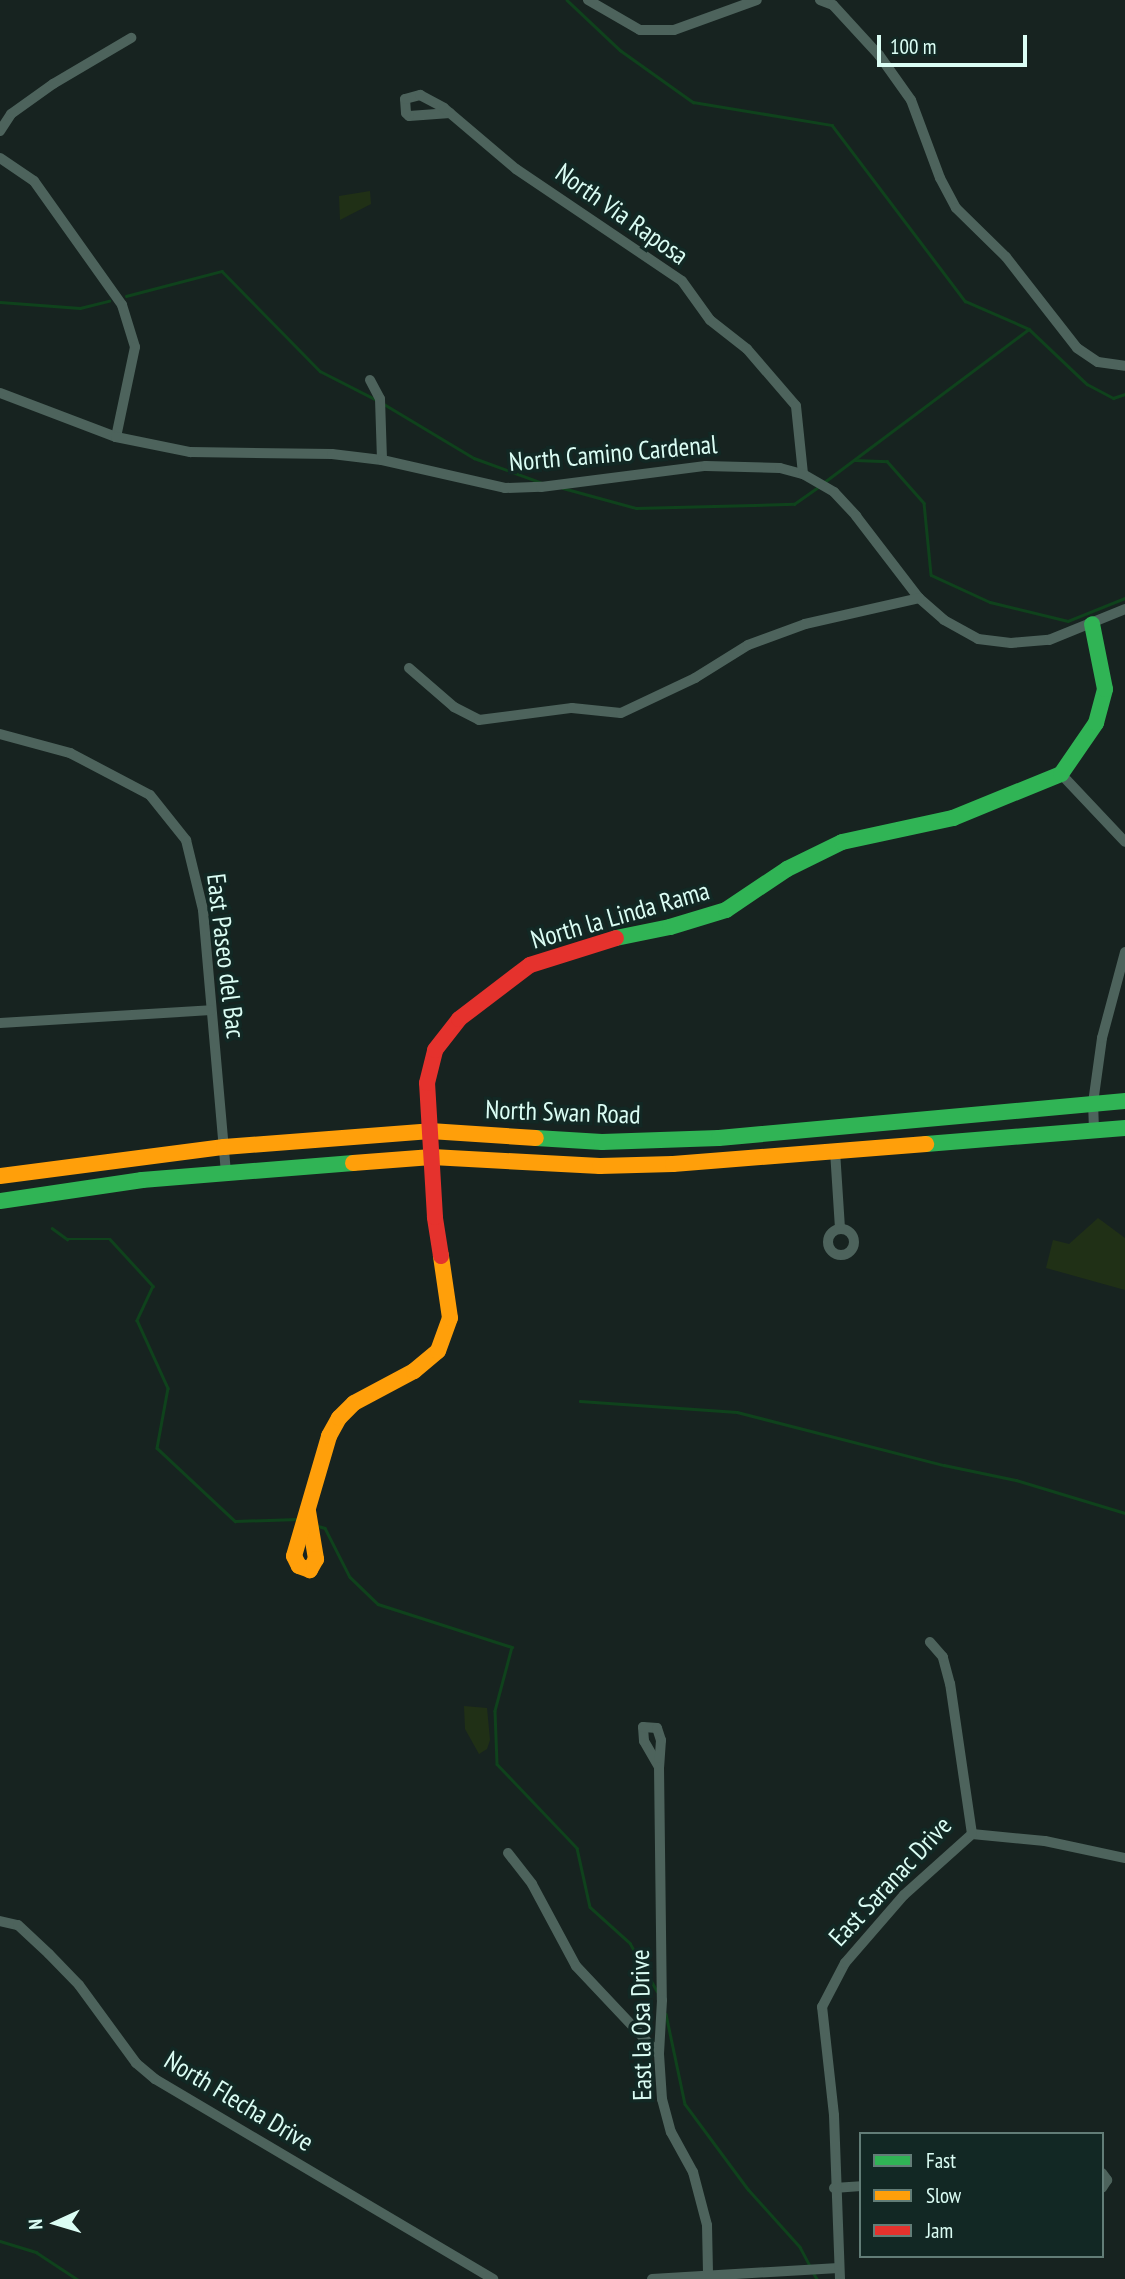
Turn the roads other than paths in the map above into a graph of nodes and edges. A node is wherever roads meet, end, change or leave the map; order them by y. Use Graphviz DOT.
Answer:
graph roads {
  1 [pos="588,0"];
  2 [pos="757,0"];
  3 [pos="820,0"];
  4 [pos="131,38"];
  5 [pos="450,113"];
  6 [pos="0,131"];
  7 [pos="0,158"];
  8 [pos="1125,366"];
  9 [pos="370,380"];
  10 [pos="0,393"];
  11 [pos="116,437"];
  12 [pos="382,460"];
  13 [pos="803,474"];
  14 [pos="919,598"];
  15 [pos="1125,609"];
  16 [pos="1092,624"];
  17 [pos="409,668"];
  18 [pos="0,734"];
  19 [pos="1061,774"];
  20 [pos="1125,842"];
  21 [pos="1125,952"];
  22 [pos="211,1010"];
  23 [pos="0,1023"];
  24 [pos="1125,1101"];
  25 [pos="1093,1103"];
  26 [pos="1125,1128"];
  27 [pos="1094,1130"];
  28 [pos="430,1131"];
  29 [pos="224,1147"];
  30 [pos="835,1151"];
  31 [pos="432,1157"];
  32 [pos="226,1172"];
  33 [pos="0,1177"];
  34 [pos="0,1201"];
  35 [pos="840,1229"];
  36 [pos="307,1511"];
  37 [pos="930,1642"];
  38 [pos="659,1767"];
  39 [pos="972,1834"];
  40 [pos="508,1853"];
  41 [pos="1125,1858"];
  42 [pos="0,1921"];
  43 [pos="659,2054"];
  44 [pos="859,2186"];
  45 [pos="834,2188"];
  46 [pos="708,2274"];
  47 [pos="840,2274"];
  48 [pos="493,2279"];
  49 [pos="652,2279"];
  1 -- 2 [label="street"];
  3 -- 8 [label="street"];
  4 -- 6 [label="street"];
  5 -- 13 [label="street, North Via Raposa"];
  7 -- 11 [label="street"];
  9 -- 12 [label="street"];
  10 -- 11 [label="street, North Camino Cardenal"];
  11 -- 12 [label="street, North Camino Cardenal"];
  12 -- 13 [label="street, North Camino Cardenal"];
  13 -- 14 [label="street, North Camino Cardenal"];
  14 -- 16 [label="street, North Camino Cardenal"];
  14 -- 17 [label="street"];
  15 -- 16 [label="street, North Camino Cardenal"];
  16 -- 19 [label="main road"];
  18 -- 22 [label="street, East Paseo del Bac"];
  19 -- 20 [label="street"];
  19 -- 28 [label="main road, North la Linda Rama"];
  21 -- 25 [label="street"];
  22 -- 23 [label="street"];
  22 -- 29 [label="street, East Paseo del Bac"];
  24 -- 25 [label="main road, North Swan Road"];
  25 -- 27 [label="street"];
  25 -- 28 [label="main road, North Swan Road"];
  26 -- 27 [label="main road, North Swan Road"];
  27 -- 30 [label="main road, North Swan Road"];
  28 -- 29 [label="main road, North Swan Road"];
  28 -- 31 [label="main road, North la Linda Rama"];
  29 -- 32 [label="street, East Paseo del Bac"];
  29 -- 33 [label="main road, North Swan Road"];
  30 -- 31 [label="main road, North Swan Road"];
  30 -- 35 [label="street"];
  31 -- 32 [label="main road, North Swan Road"];
  31 -- 36 [label="main road, North la Linda Rama"];
  32 -- 34 [label="main road, North Swan Road"];
  37 -- 39 [label="street, East Saranac Drive"];
  38 -- 43 [label="street, East la Osa Drive"];
  39 -- 41 [label="street"];
  39 -- 45 [label="street, East Saranac Drive"];
  40 -- 43 [label="street"];
  42 -- 48 [label="street, North Flecha Drive"];
  43 -- 46 [label="street, East la Osa Drive"];
  44 -- 45 [label="street"];
  45 -- 47 [label="street, East Saranac Drive"];
  46 -- 47 [label="street"];
  46 -- 49 [label="street"];
}
